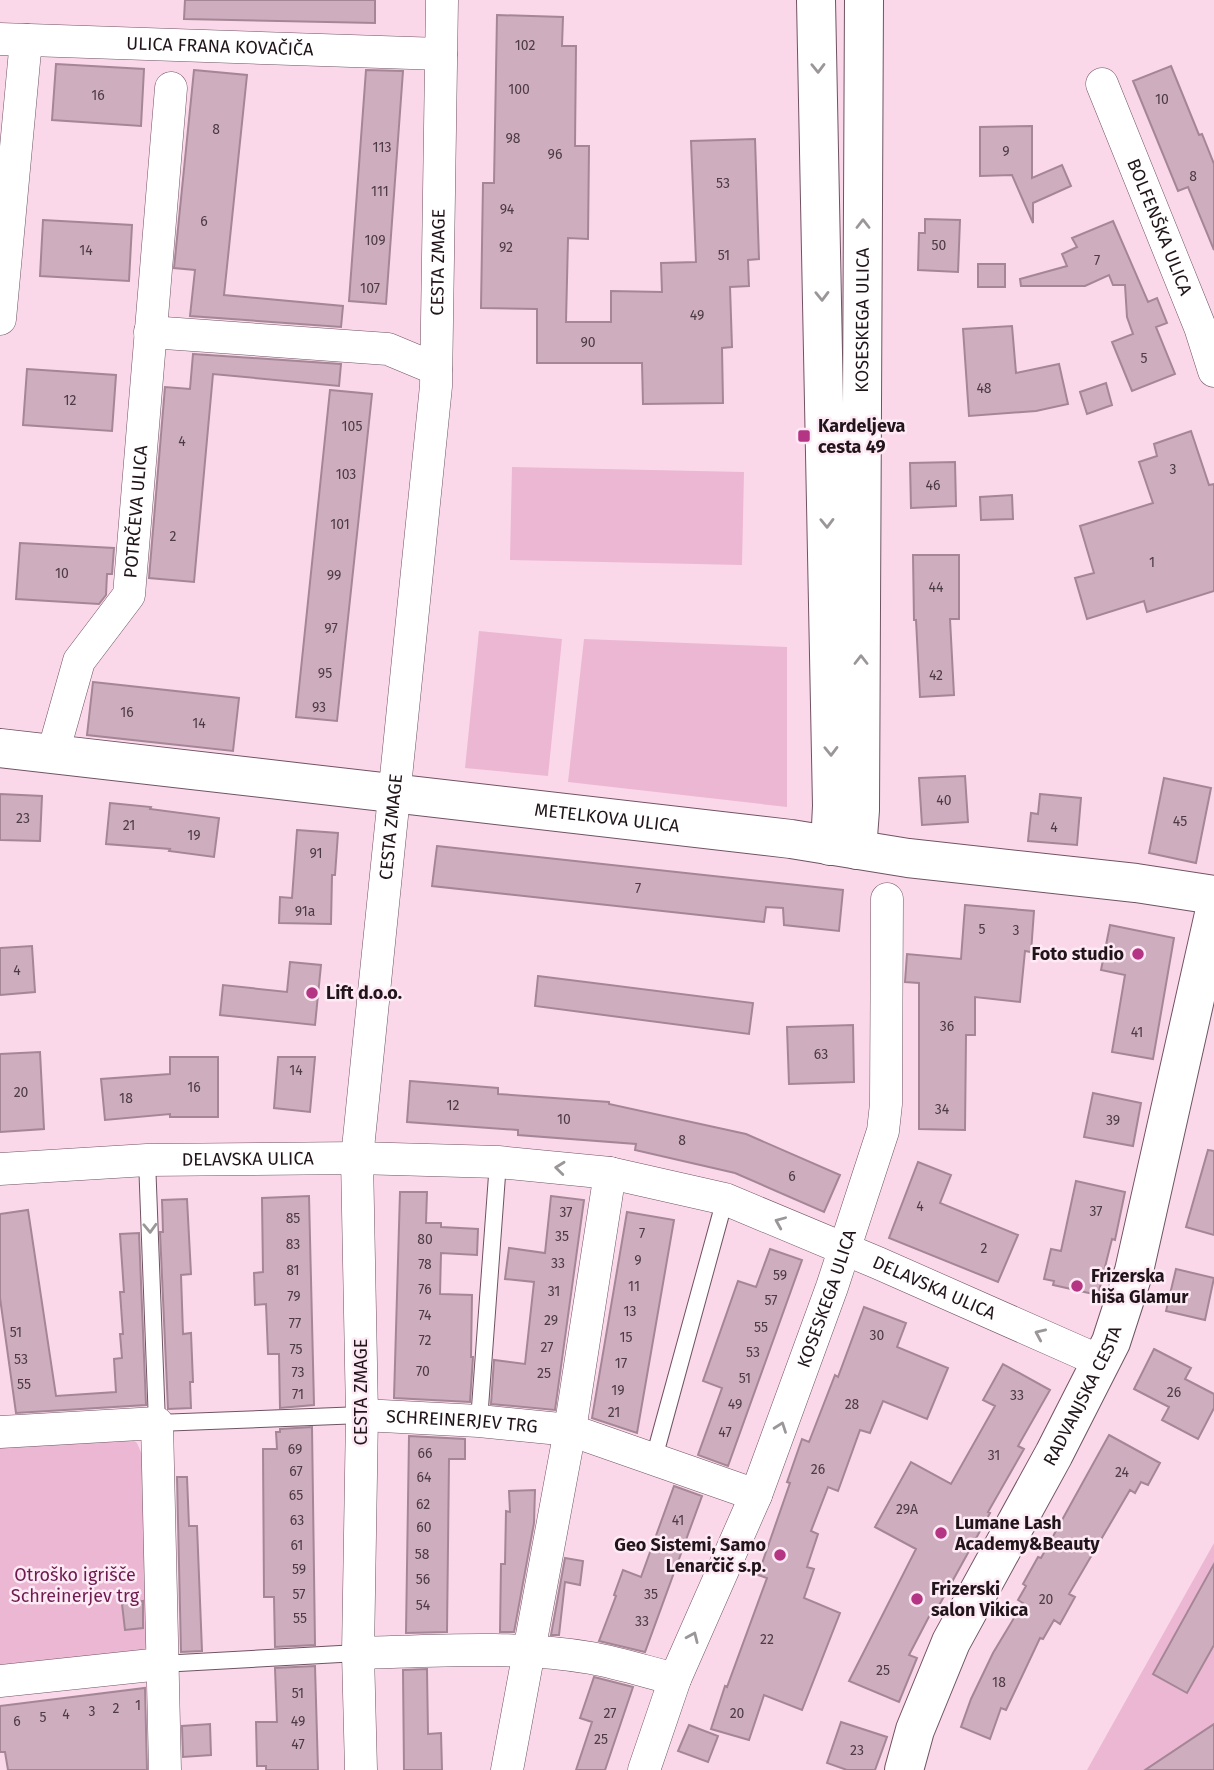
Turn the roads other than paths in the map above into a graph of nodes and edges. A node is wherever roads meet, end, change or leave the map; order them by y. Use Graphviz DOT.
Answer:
graph roads {
  1 [pos="442,0"];
  2 [pos="817,0"];
  3 [pos="864,0"];
  4 [pos="13,39"];
  5 [pos="441,54"];
  6 [pos="1102,84"];
  7 [pos="171,88"];
  8 [pos="0,319"];
  9 [pos="150,332"];
  10 [pos="436,369"];
  11 [pos="1214,370"];
  12 [pos="0,748"];
  13 [pos="53,753"];
  14 [pos="394,793"];
  15 [pos="844,848"];
  16 [pos="1214,895"];
  17 [pos="887,899"];
  18 [pos="1214,914"];
  19 [pos="357,1157"];
  20 [pos="148,1160"];
  21 [pos="498,1162"];
  22 [pos="0,1169"];
  23 [pos="610,1173"];
  24 [pos="725,1199"];
  25 [pos="843,1249"];
  26 [pos="1102,1362"];
  27 [pos="362,1415"];
  28 [pos="479,1421"];
  29 [pos="157,1423"];
  30 [pos="570,1430"];
  31 [pos="0,1432"];
  32 [pos="654,1458"];
  33 [pos="756,1495"];
  34 [pos="528,1651"];
  35 [pos="358,1653"];
  36 [pos="161,1664"];
  37 [pos="675,1679"];
  38 [pos="0,1681"];
  39 [pos="165,1770"];
  40 [pos="361,1770"];
  41 [pos="507,1770"];
  42 [pos="644,1770"];
  43 [pos="904,1770"];
  1 -- 5 [label="street, CESTA ZMAGE"];
  2 -- 15 [label="street, one-way"];
  15 -- 3 [label="street, KOSESKEGA ULICA, one-way"];
  4 -- 5 [label="street, ULICA FRANA KOVAČIČA"];
  4 -- 8 [label="street"];
  5 -- 10 [label="street, CESTA ZMAGE"];
  6 -- 11 [label="street, BOLFENŠKA ULICA"];
  7 -- 9 [label="street, POTRČEVA ULICA"];
  9 -- 10 [label="street"];
  9 -- 13 [label="street, POTRČEVA ULICA"];
  10 -- 14 [label="street, CESTA ZMAGE"];
  12 -- 13 [label="street, METELKOVA ULICA"];
  13 -- 14 [label="street, METELKOVA ULICA"];
  14 -- 15 [label="street, METELKOVA ULICA"];
  14 -- 19 [label="street, CESTA ZMAGE"];
  15 -- 16 [label="street, METELKOVA ULICA"];
  17 -- 25 [label="street, KOSESKEGA ULICA"];
  18 -- 26 [label="street, RADVANJSKA CESTA"];
  19 -- 20 [label="street, DELAVSKA ULICA"];
  19 -- 21 [label="street, DELAVSKA ULICA"];
  19 -- 27 [label="street, CESTA ZMAGE"];
  20 -- 22 [label="street, DELAVSKA ULICA"];
  20 -- 29 [label="lane, one-way"];
  23 -- 21 [label="street, DELAVSKA ULICA, one-way"];
  21 -- 28 [label="lane"];
  23 -- 24 [label="street, DELAVSKA ULICA"];
  23 -- 30 [label="street"];
  25 -- 24 [label="street, DELAVSKA ULICA, one-way"];
  24 -- 32 [label="lane"];
  26 -- 25 [label="street, DELAVSKA ULICA, one-way"];
  33 -- 25 [label="street, KOSESKEGA ULICA, one-way"];
  26 -- 43 [label="street, RADVANJSKA CESTA"];
  27 -- 28 [label="street, SCHREINERJEV TRG"];
  27 -- 29 [label="lane, SCHREINERJEV TRG"];
  27 -- 35 [label="street, CESTA ZMAGE"];
  28 -- 30 [label="street, SCHREINERJEV TRG"];
  29 -- 31 [label="street, SCHREINERJEV TRG"];
  29 -- 36 [label="street"];
  30 -- 32 [label="street, SCHREINERJEV TRG"];
  30 -- 34 [label="street"];
  32 -- 33 [label="street, SCHREINERJEV TRG"];
  37 -- 33 [label="street, KOSESKEGA ULICA, one-way"];
  34 -- 35 [label="street"];
  34 -- 37 [label="street"];
  34 -- 41 [label="street"];
  35 -- 36 [label="lane"];
  35 -- 40 [label="street, CESTA ZMAGE"];
  36 -- 38 [label="street"];
  36 -- 39 [label="street"];
  37 -- 42 [label="street, KOSESKEGA ULICA"];
}
